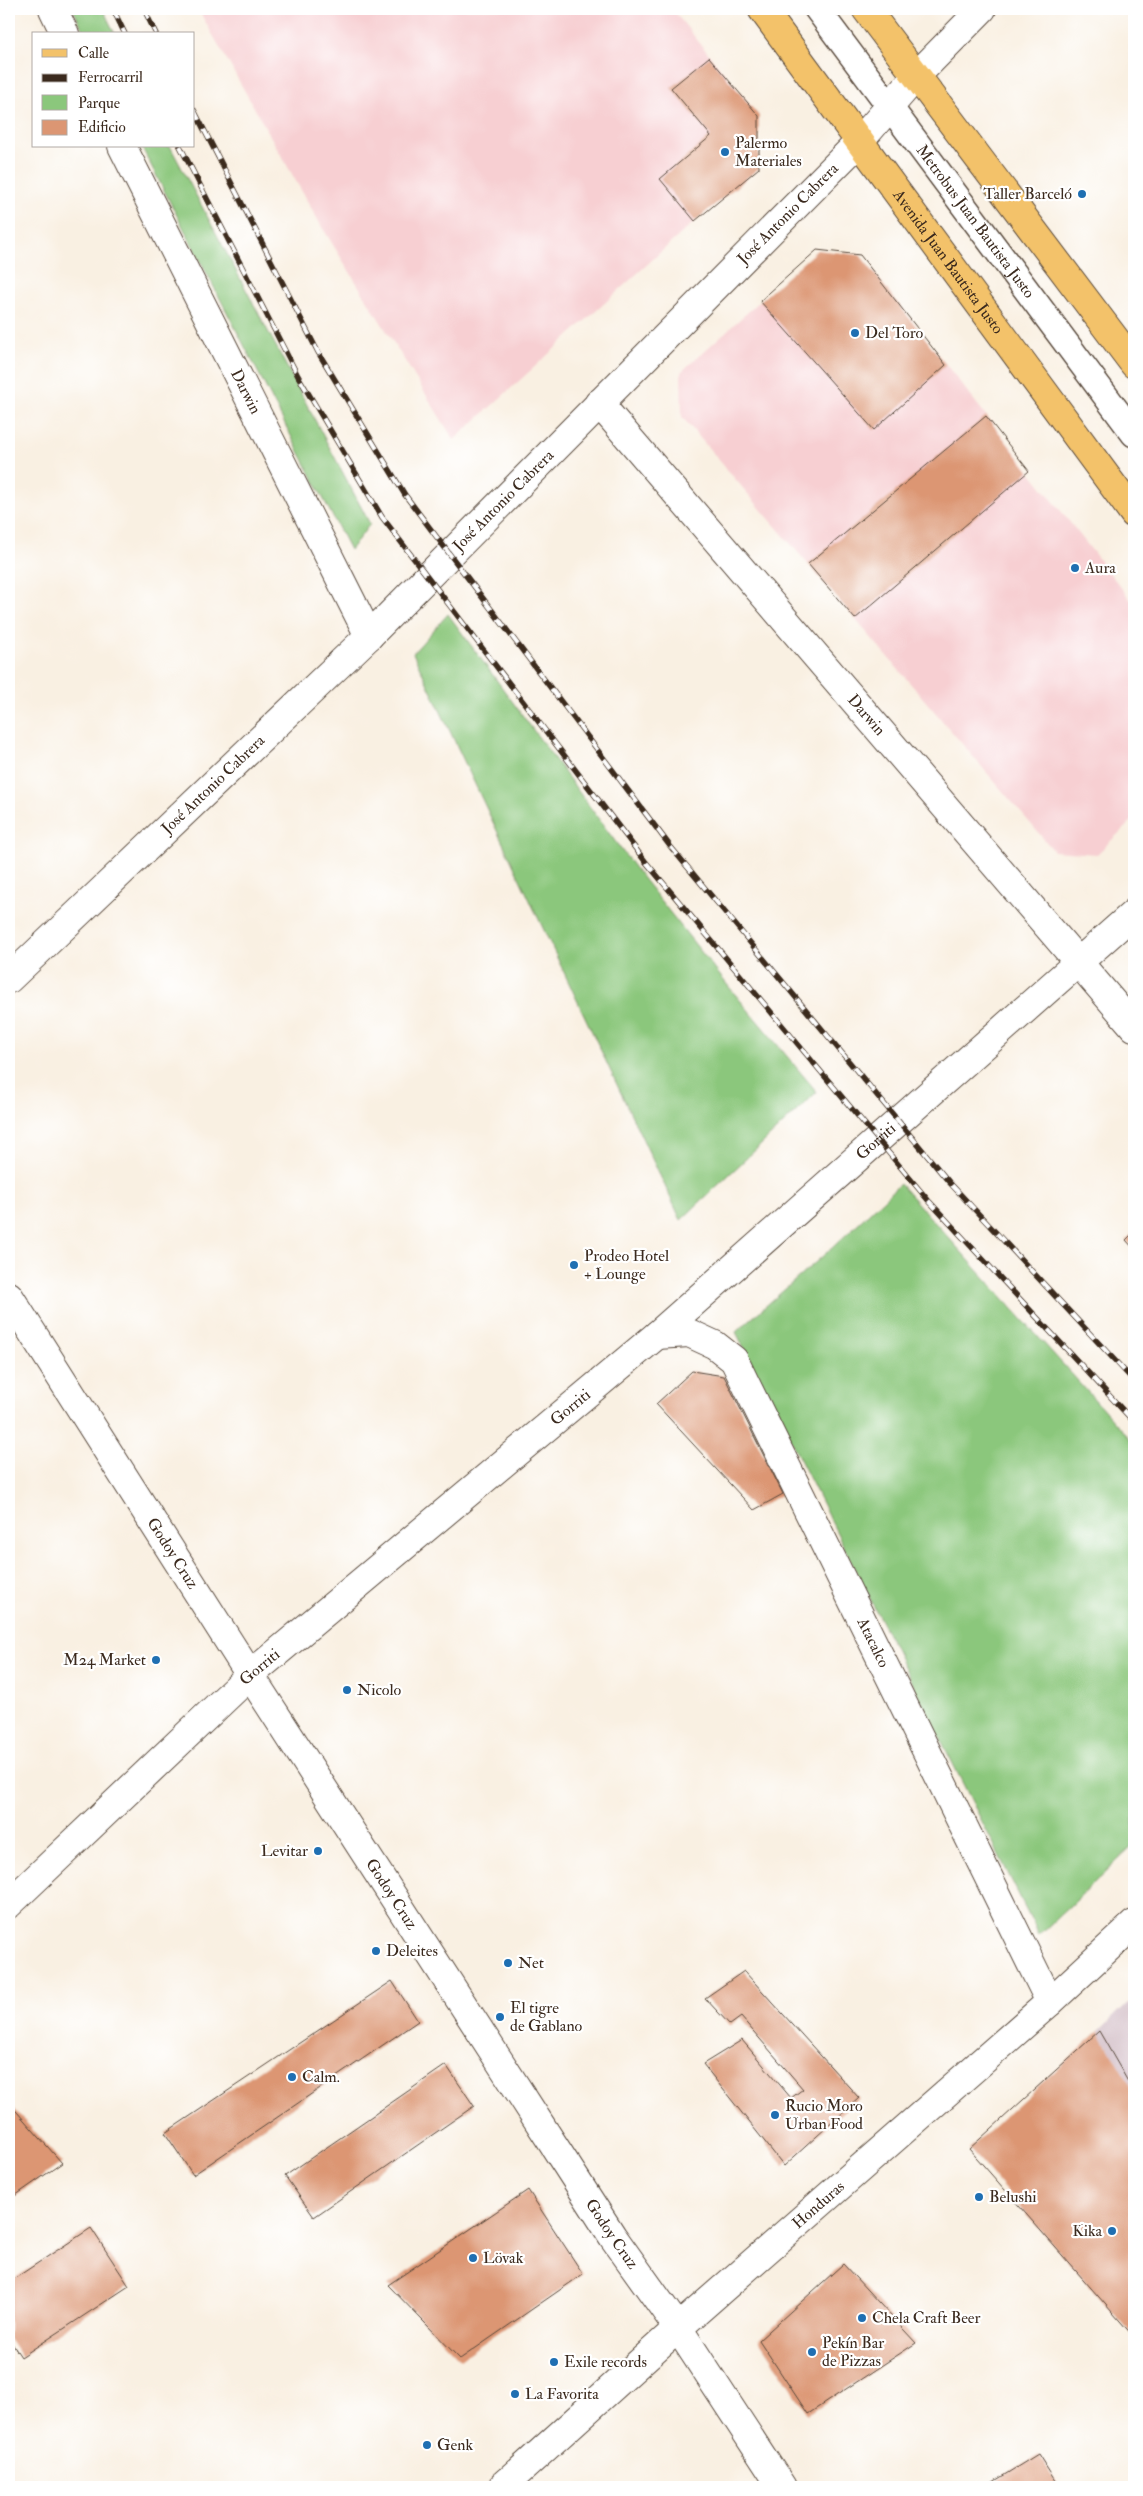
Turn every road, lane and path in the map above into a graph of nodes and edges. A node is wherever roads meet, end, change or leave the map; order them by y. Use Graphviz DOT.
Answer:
graph roads {
  1 [pos="53,9"];
  2 [pos="762,9"];
  3 [pos="817,9"];
  4 [pos="866,9"];
  5 [pos="982,9"];
  6 [pos="64,32"];
  7 [pos="917,75"];
  8 [pos="891,105"];
  9 [pos="859,142"];
  10 [pos="123,148"];
  11 [pos="1134,364"];
  12 [pos="599,403"];
  13 [pos="1134,434"];
  14 [pos="1134,514"];
  15 [pos="369,636"];
  16 [pos="1134,912"];
  17 [pos="1077,962"];
  18 [pos="9,979"];
  19 [pos="1134,1027"];
  20 [pos="9,1296"];
  21 [pos="657,1335"];
  22 [pos="250,1675"];
  23 [pos="9,1904"];
  24 [pos="1134,1924"];
  25 [pos="1050,2002"];
  26 [pos="678,2328"];
  27 [pos="502,2487"];
  28 [pos="782,2487"];
  1 -- 6 [label="street"];
  2 -- 9 [label="main road, Avenida Juan Bautista Justo"];
  3 -- 8 [label="lane, Metrobus Juan Bautista Justo"];
  4 -- 7 [label="main road"];
  5 -- 7 [label="street, José Antonio Cabrera"];
  7 -- 8 [label="street, José Antonio Cabrera"];
  7 -- 11 [label="main road"];
  8 -- 9 [label="street, José Antonio Cabrera"];
  8 -- 13 [label="lane, Metrobus Juan Bautista Justo"];
  9 -- 12 [label="street, José Antonio Cabrera"];
  9 -- 14 [label="main road, Avenida Juan Bautista Justo"];
  10 -- 15 [label="street, Darwin"];
  12 -- 15 [label="street, José Antonio Cabrera"];
  12 -- 17 [label="street, Darwin"];
  15 -- 18 [label="street, José Antonio Cabrera"];
  16 -- 17 [label="street, Gorriti"];
  17 -- 19 [label="street, Darwin"];
  17 -- 21 [label="street, Gorriti"];
  20 -- 22 [label="street, Godoy Cruz"];
  21 -- 22 [label="street, Gorriti"];
  21 -- 25 [label="street, Atacalco"];
  22 -- 23 [label="street, Gorriti"];
  22 -- 26 [label="street, Godoy Cruz"];
  24 -- 25 [label="street, Honduras"];
  25 -- 26 [label="street, Honduras"];
  26 -- 27 [label="street, Honduras"];
  26 -- 28 [label="street, Godoy Cruz"];
}
